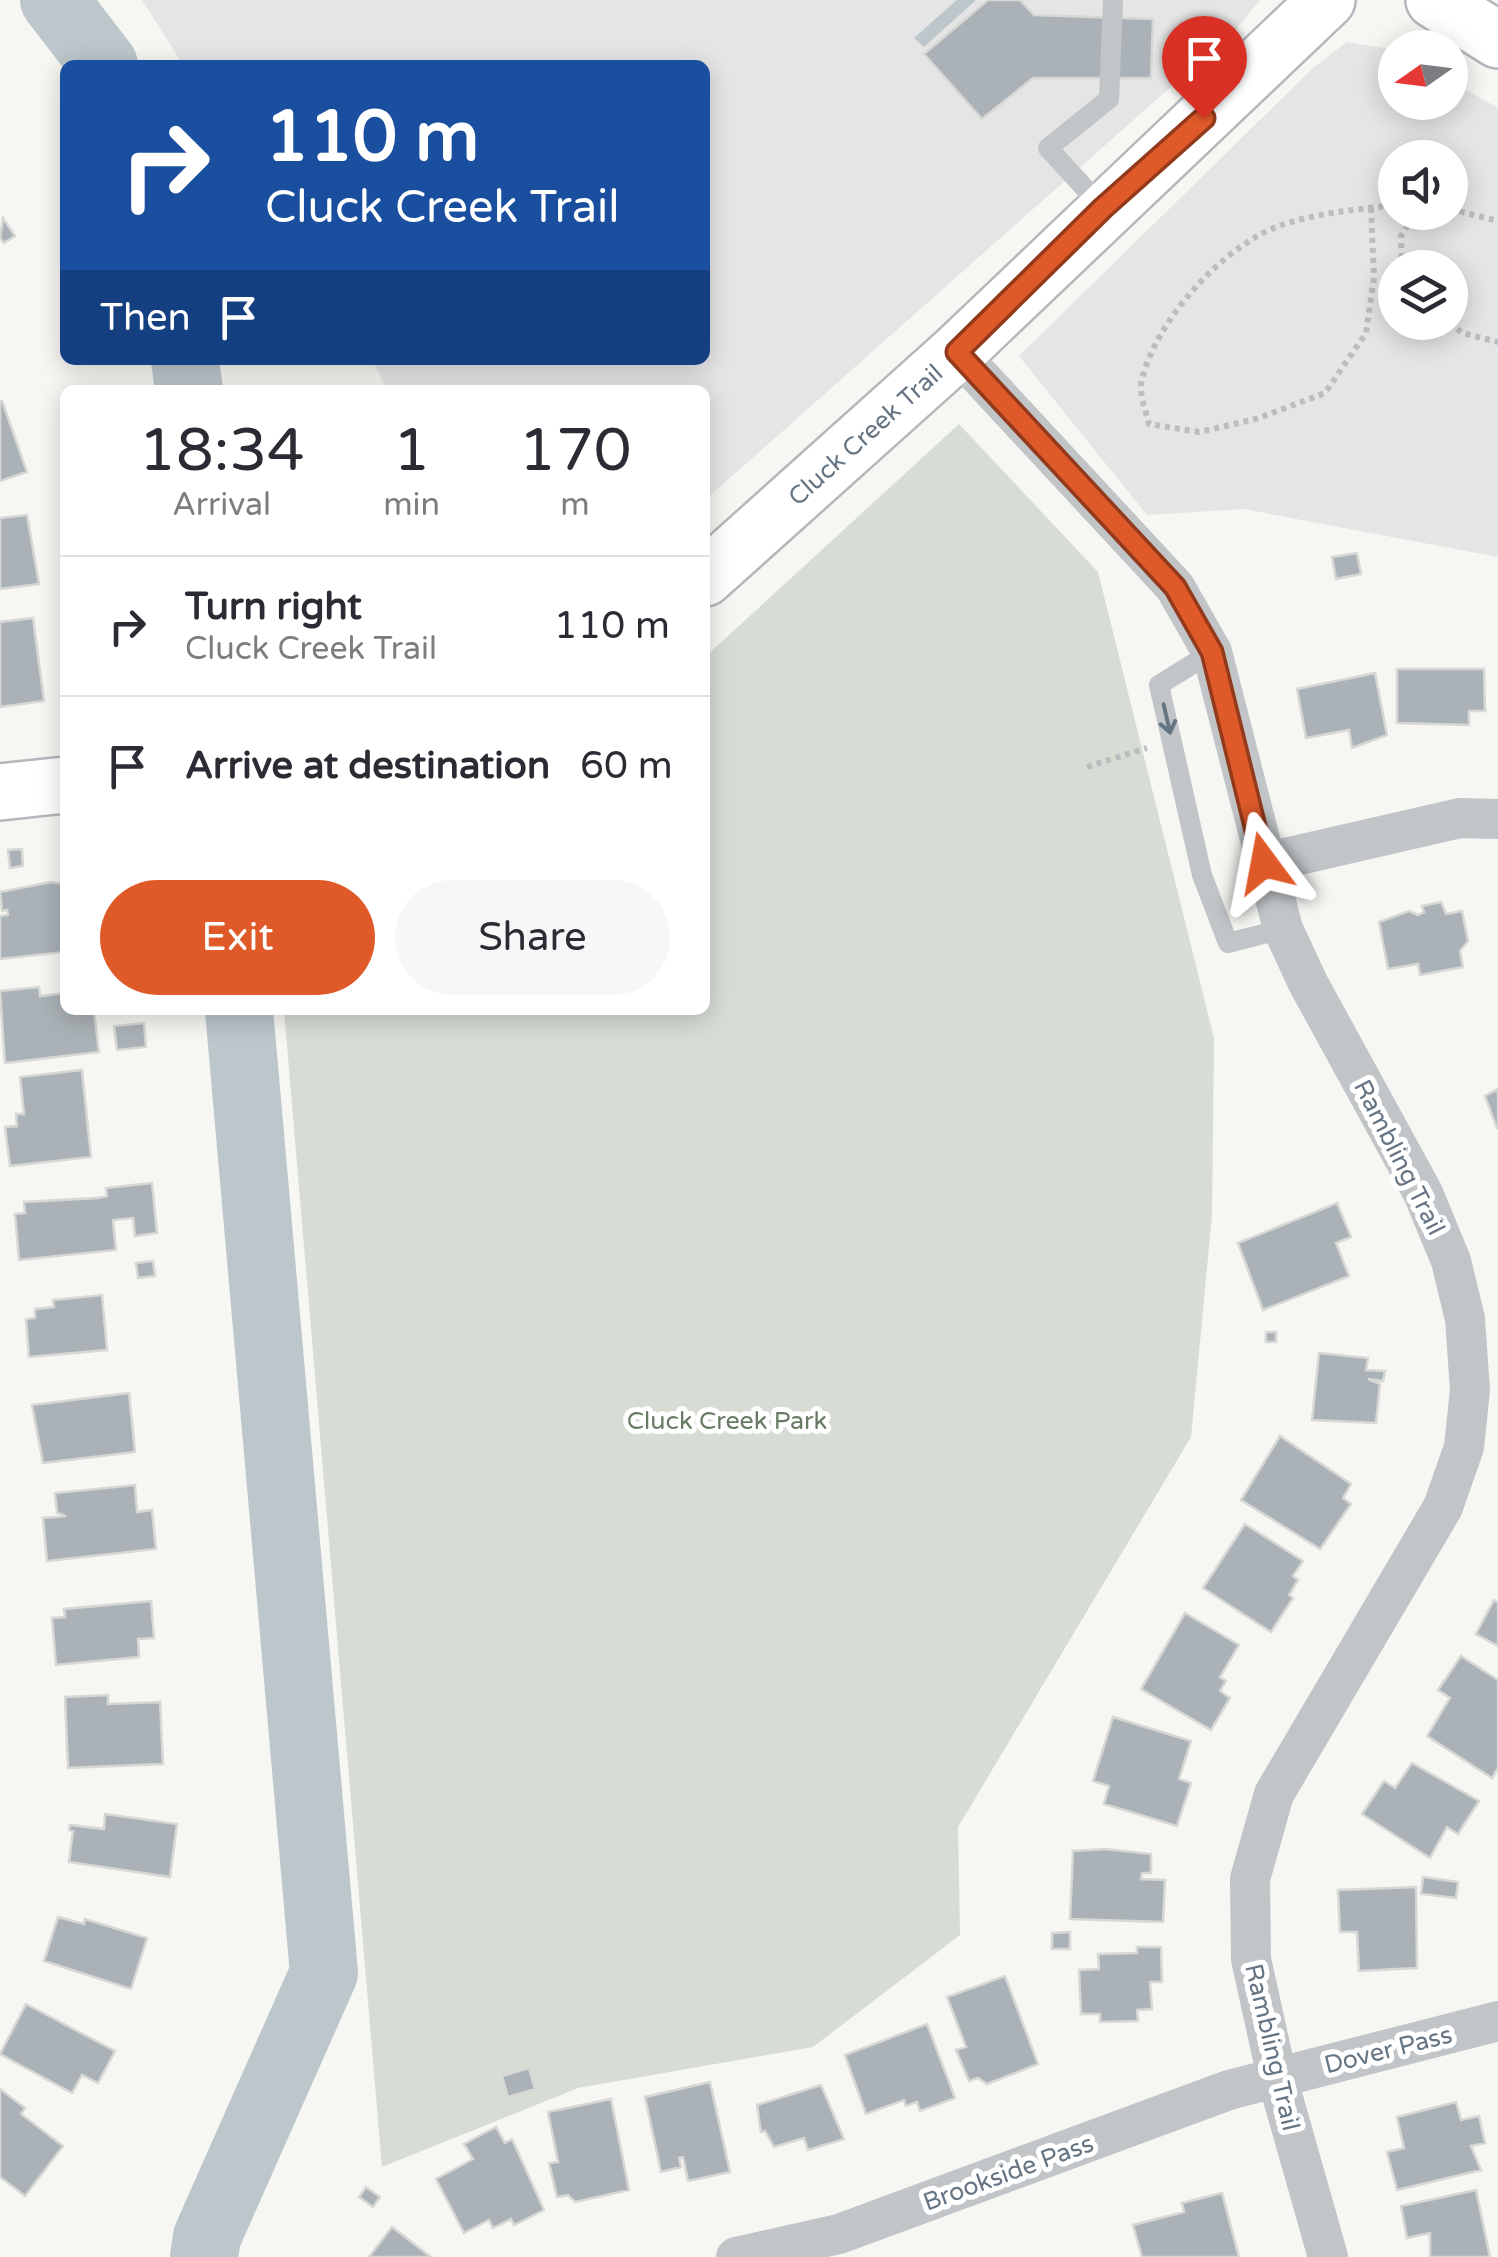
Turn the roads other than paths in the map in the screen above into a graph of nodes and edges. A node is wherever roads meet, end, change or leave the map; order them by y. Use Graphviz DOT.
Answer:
graph roads {
  1 [pos="1113,0"];
  2 [pos="1327,0"];
  3 [pos="1434,0"];
  4 [pos="1498,40"];
  5 [pos="1103,208"];
  6 [pos="957,352"];
  7 [pos="710,574"];
  8 [pos="1212,652"];
  9 [pos="60,786"];
  10 [pos="0,792"];
  11 [pos="1498,819"];
  12 [pos="1264,863"];
  13 [pos="1283,928"];
  14 [pos="1498,2021"];
  15 [pos="1277,2077"];
  16 [pos="736,2257"];
  17 [pos="1328,2257"];
  1 -- 5 [label="lane"];
  2 -- 5 [label="street, Cluck Creek Trail"];
  3 -- 4 [label="street"];
  5 -- 6 [label="street, Cluck Creek Trail"];
  6 -- 7 [label="street, Cluck Creek Trail"];
  6 -- 8 [label="street, Rambling Trail"];
  8 -- 12 [label="street, Rambling Trail"];
  8 -- 13 [label="lane, one-way"];
  9 -- 10 [label="street"];
  11 -- 12 [label="street"];
  12 -- 13 [label="street, Rambling Trail"];
  13 -- 15 [label="street, Rambling Trail"];
  14 -- 15 [label="street, Dover Pass"];
  15 -- 16 [label="street, Brookside Pass"];
  15 -- 17 [label="street, Rambling Trail"];
}
